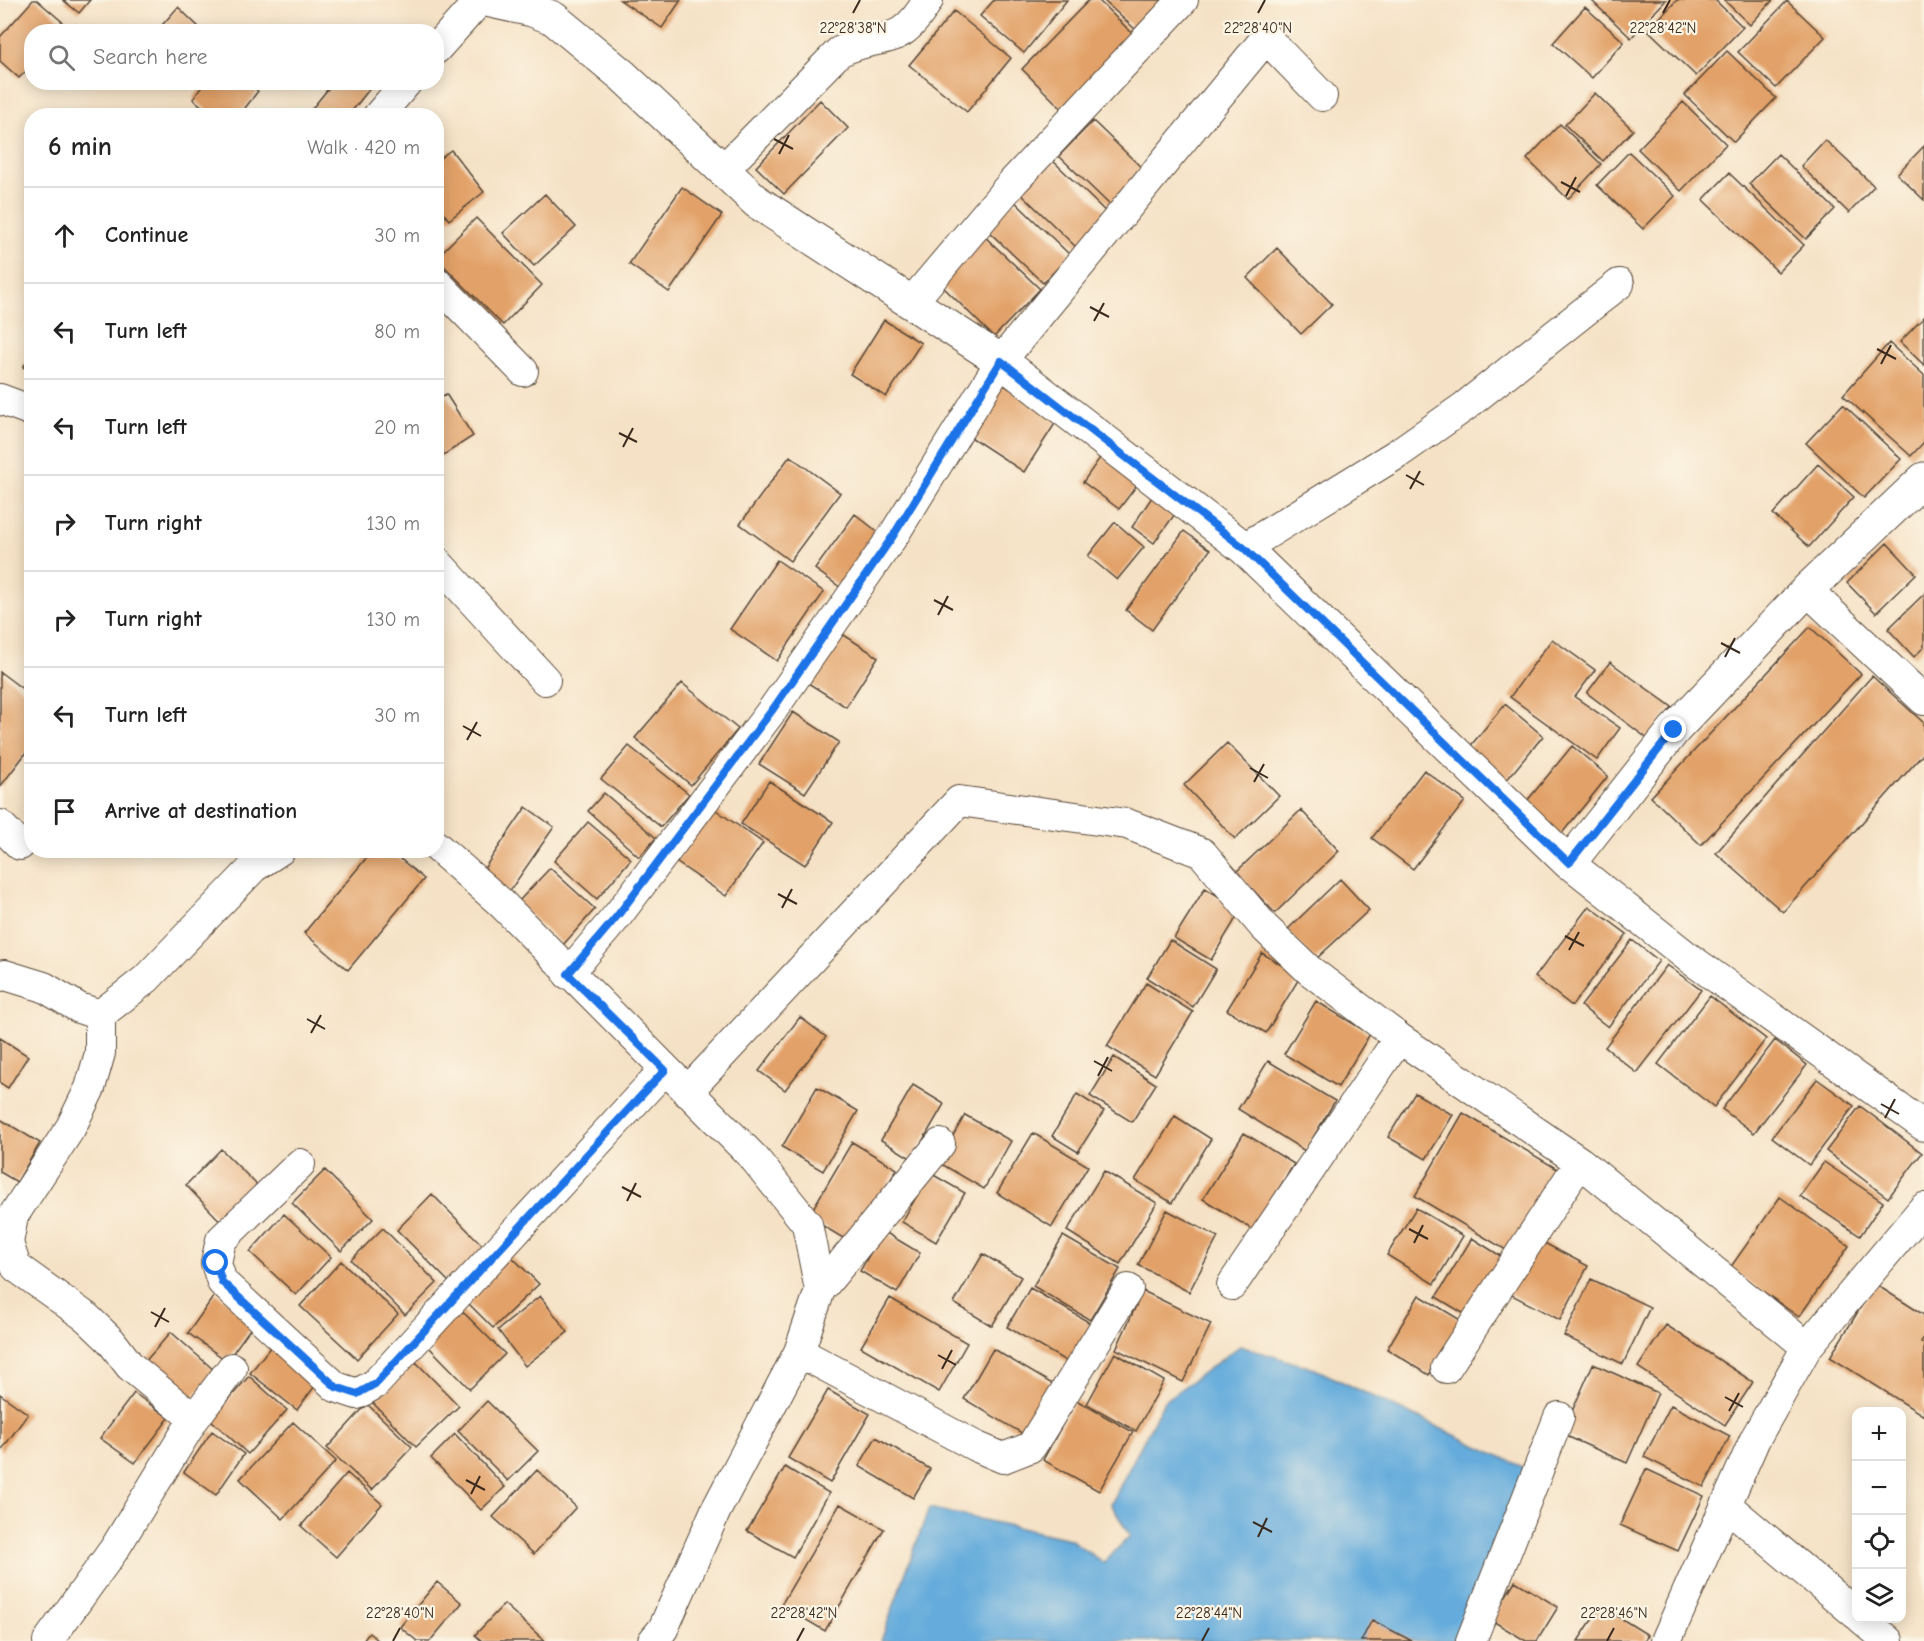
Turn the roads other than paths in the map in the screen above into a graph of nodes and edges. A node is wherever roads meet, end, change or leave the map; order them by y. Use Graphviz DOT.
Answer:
graph roads {
  1 [pos="480,0"];
  2 [pos="486,0"];
  3 [pos="928,0"];
  4 [pos="1183,0"];
  5 [pos="547,7"];
  6 [pos="444,40"];
  7 [pos="400,90"];
  8 [pos="1322,96"];
  9 [pos="385,108"];
  10 [pos="723,170"];
  11 [pos="1619,284"];
  12 [pos="444,290"];
  13 [pos="911,303"];
  14 [pos="1001,361"];
  15 [pos="523,371"];
  16 [pos="0,399"];
  17 [pos="24,408"];
  18 [pos="1924,479"];
  19 [pos="1244,548"];
  20 [pos="444,570"];
  21 [pos="1807,590"];
  22 [pos="545,680"];
  23 [pos="1924,700"];
  24 [pos="444,853"];
  25 [pos="268,858"];
  26 [pos="1569,863"];
  27 [pos="568,974"];
  28 [pos="0,976"];
  29 [pos="100,1015"];
  30 [pos="1399,1038"];
  31 [pos="665,1070"];
  32 [pos="687,1092"];
  33 [pos="1924,1126"];
  34 [pos="940,1144"];
  35 [pos="1580,1162"];
  36 [pos="300,1164"];
  37 [pos="1920,1219"];
  38 [pos="4,1248"];
  39 [pos="1233,1285"];
  40 [pos="1128,1289"];
  41 [pos="820,1290"];
  42 [pos="1807,1347"];
  43 [pos="799,1352"];
  44 [pos="232,1368"];
  45 [pos="1446,1368"];
  46 [pos="1559,1417"];
  47 [pos="194,1419"];
  48 [pos="1726,1505"];
  49 [pos="1852,1610"];
  50 [pos="1868,1623"];
  51 [pos="664,1637"];
  52 [pos="48,1641"];
  53 [pos="1471,1641"];
  54 [pos="1666,1641"];
  55 [pos="1888,1641"];
  1 -- 6 [label="street"];
  2 -- 5 [label="street"];
  3 -- 10 [label="street"];
  4 -- 13 [label="street"];
  5 -- 10 [label="street"];
  7 -- 9 [label="street"];
  8 -- 14 [label="street"];
  10 -- 13 [label="street"];
  11 -- 19 [label="street"];
  12 -- 15 [label="street"];
  13 -- 14 [label="street"];
  14 -- 19 [label="street"];
  14 -- 27 [label="street"];
  16 -- 17 [label="street"];
  18 -- 21 [label="street"];
  19 -- 26 [label="street"];
  20 -- 22 [label="street"];
  21 -- 23 [label="street"];
  21 -- 26 [label="street"];
  24 -- 27 [label="street"];
  25 -- 29 [label="street"];
  26 -- 33 [label="street"];
  27 -- 31 [label="street"];
  28 -- 29 [label="street"];
  29 -- 38 [label="street"];
  30 -- 32 [label="street"];
  30 -- 35 [label="street"];
  30 -- 39 [label="street"];
  31 -- 32 [label="street"];
  31 -- 36 [label="street"];
  32 -- 41 [label="street"];
  34 -- 41 [label="street"];
  35 -- 42 [label="street"];
  35 -- 45 [label="street"];
  37 -- 42 [label="street"];
  38 -- 47 [label="street"];
  40 -- 43 [label="street"];
  41 -- 43 [label="street"];
  42 -- 48 [label="street"];
  43 -- 51 [label="street"];
  44 -- 47 [label="street"];
  46 -- 53 [label="street"];
  47 -- 52 [label="street"];
  48 -- 49 [label="street"];
  48 -- 54 [label="street"];
  50 -- 55 [label="street"];
}
